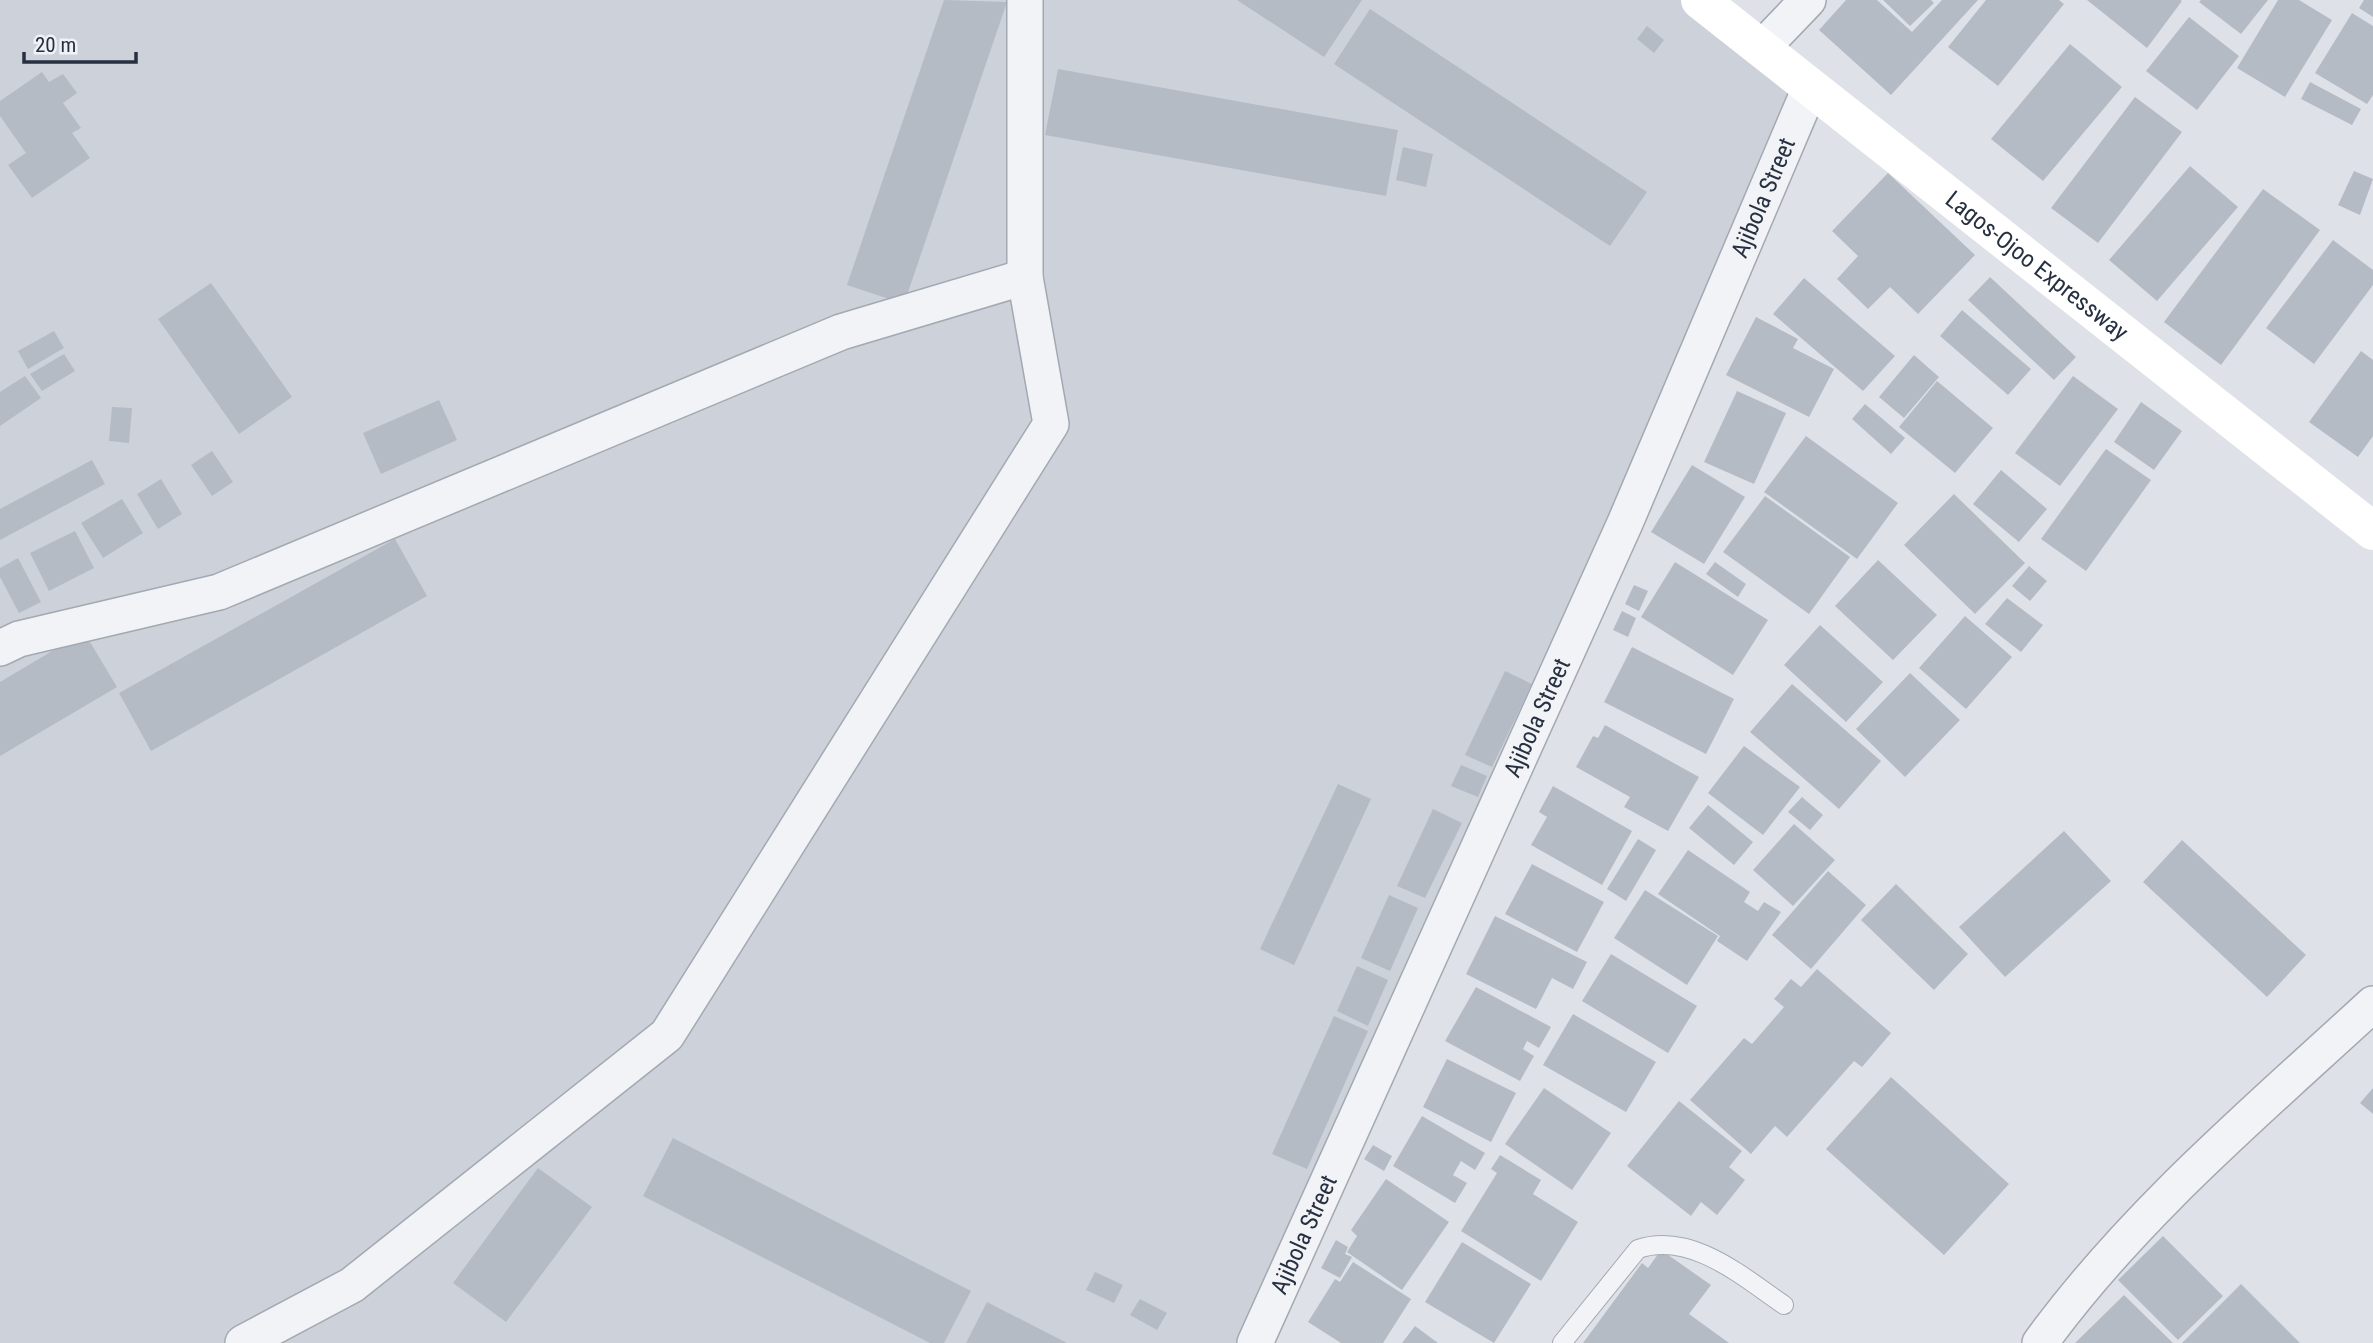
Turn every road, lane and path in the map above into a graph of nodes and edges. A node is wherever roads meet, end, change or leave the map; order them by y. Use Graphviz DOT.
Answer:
graph roads {
  1 [pos="1025,0"];
  2 [pos="1700,0"];
  3 [pos="1808,0"];
  4 [pos="1762,48"];
  5 [pos="1810,88"];
  6 [pos="1025,277"];
  7 [pos="2373,531"];
  8 [pos="0,648"];
  9 [pos="2373,1004"];
  10 [pos="1784,1305"];
  11 [pos="243,1343"];
  12 [pos="1255,1343"];
  13 [pos="1562,1343"];
  14 [pos="2040,1343"];
  1 -- 6 [label="street"];
  2 -- 4 [label="main road, Lagos-Ojoo Expressway"];
  3 -- 4 [label="street"];
  4 -- 5 [label="main road, Lagos-Ojoo Expressway"];
  5 -- 7 [label="main road, Lagos-Ojoo Expressway"];
  5 -- 12 [label="street, Ajibola Street"];
  6 -- 8 [label="street"];
  6 -- 11 [label="street"];
  9 -- 14 [label="street"];
  10 -- 13 [label="lane"];
}
